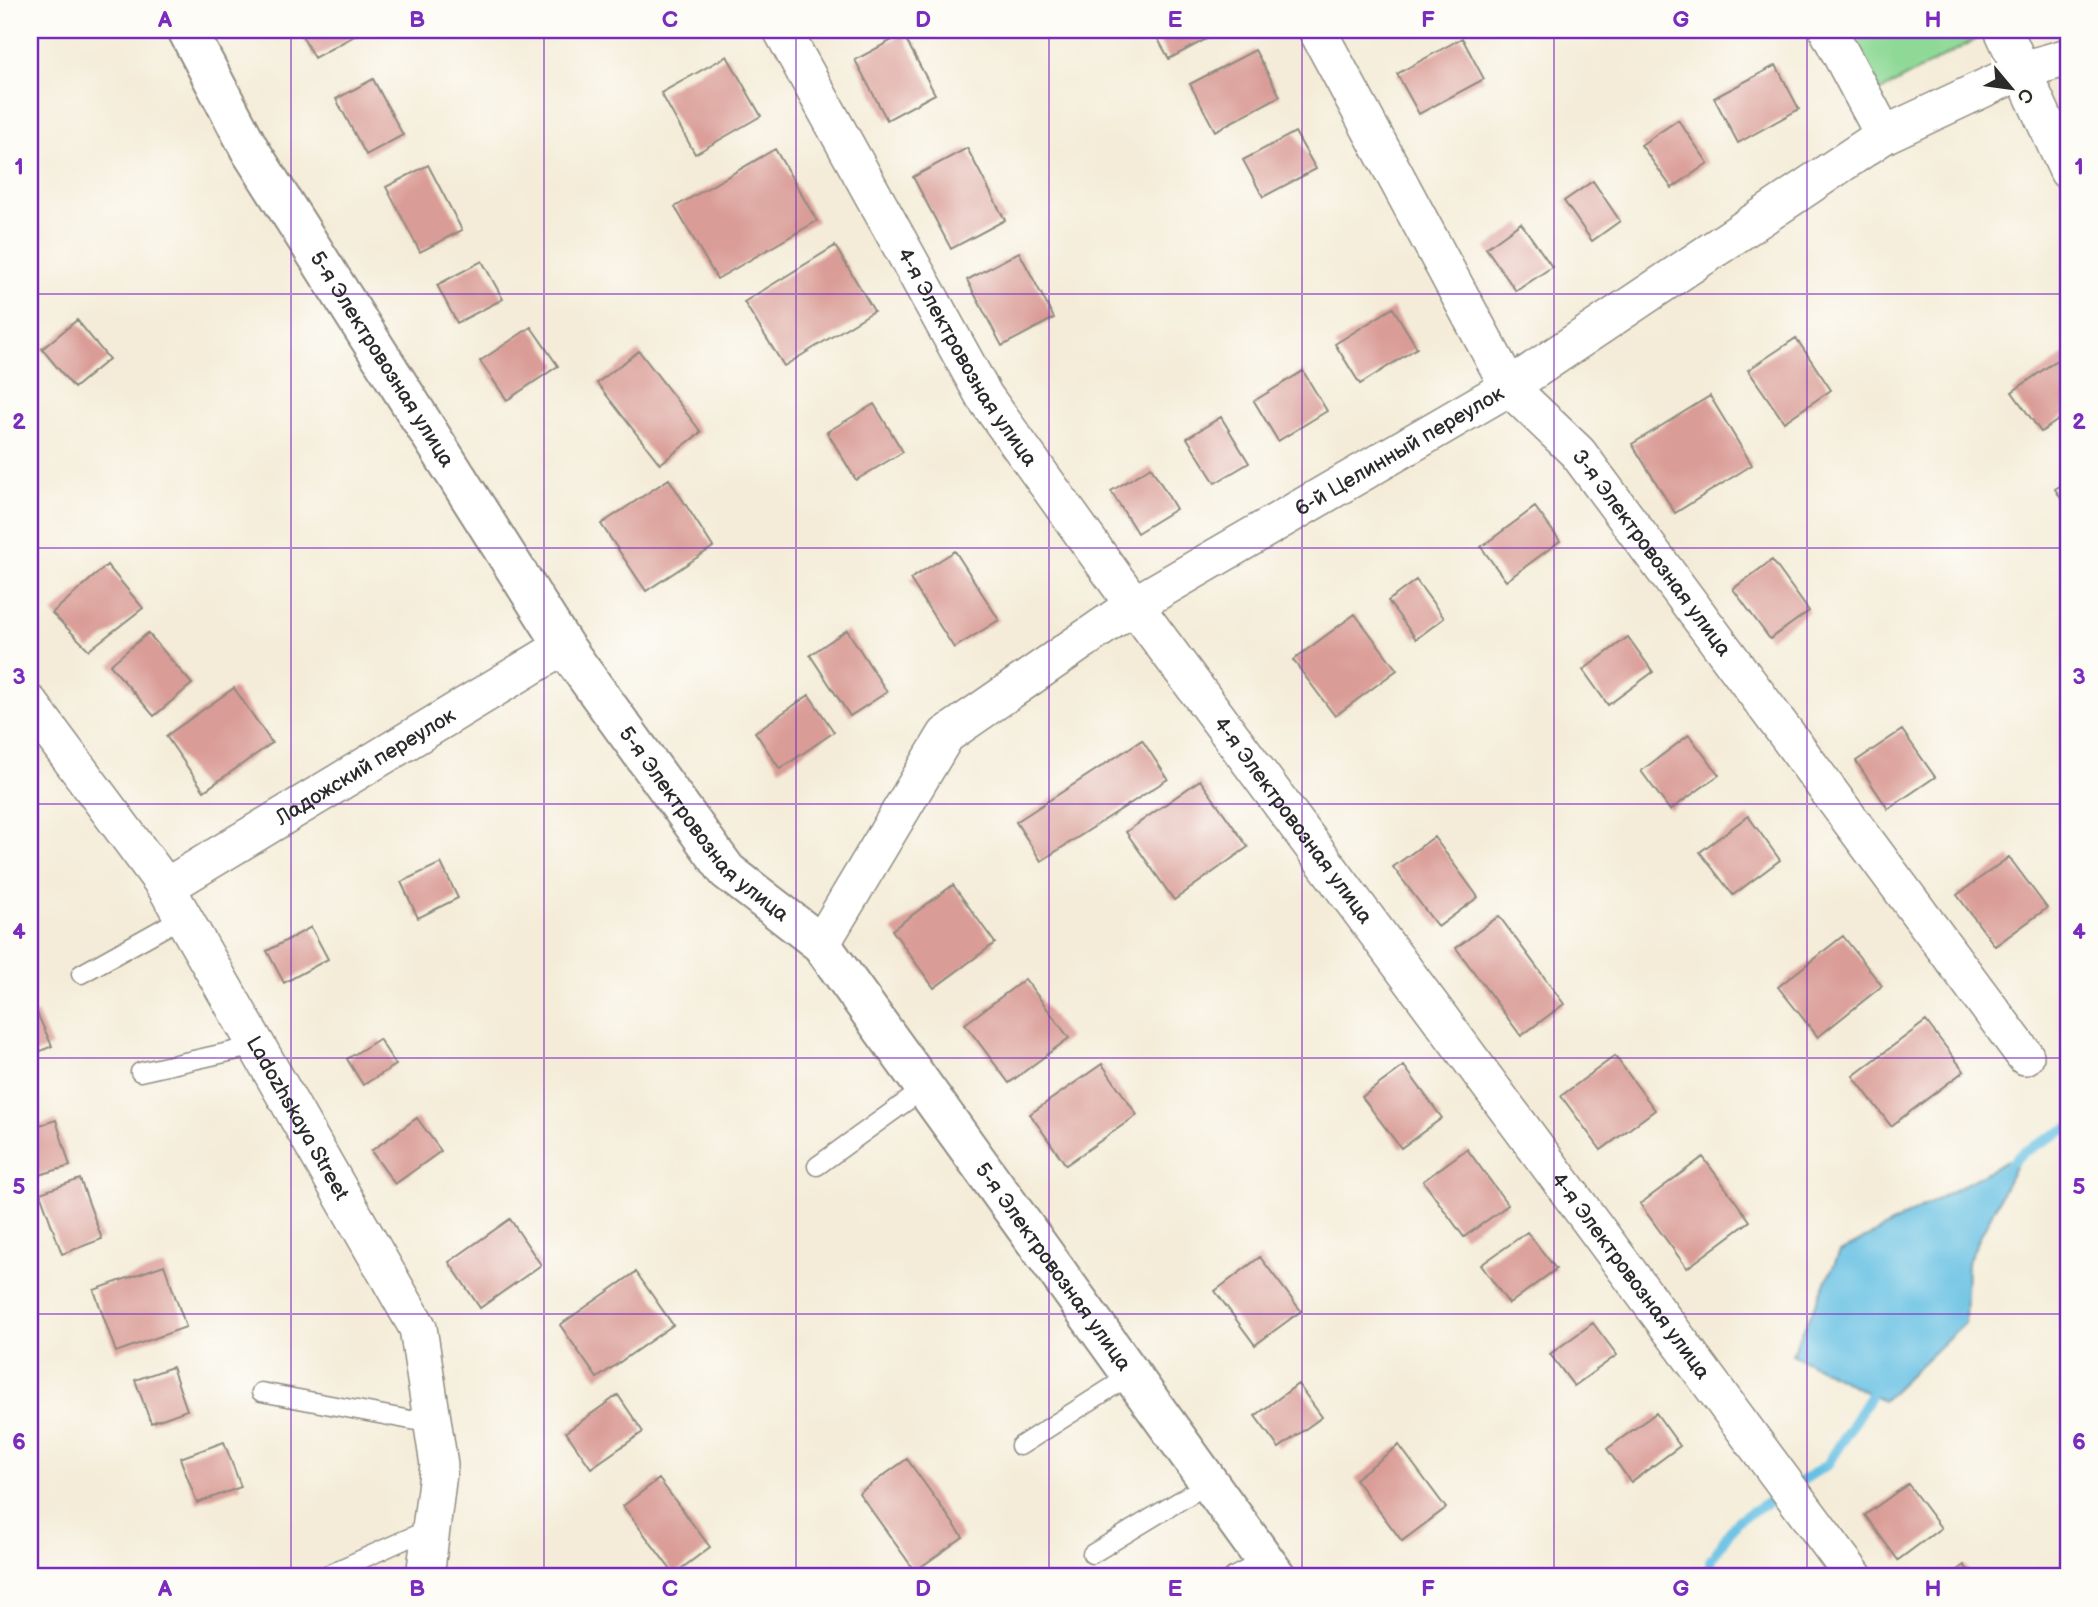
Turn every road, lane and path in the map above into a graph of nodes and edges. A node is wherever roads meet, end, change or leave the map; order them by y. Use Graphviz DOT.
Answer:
graph roads {
  1 [pos="187,30"];
  2 [pos="782,30"];
  3 [pos="1317,30"];
  4 [pos="1828,30"];
  5 [pos="2003,30"];
  6 [pos="2068,57"];
  7 [pos="2023,69"];
  8 [pos="1884,135"];
  9 [pos="2068,171"];
  10 [pos="1509,387"];
  11 [pos="1134,605"];
  12 [pos="564,646"];
  13 [pos="30,704"];
  14 [pos="175,902"];
  15 [pos="821,944"];
  16 [pos="81,974"];
  17 [pos="256,1046"];
  18 [pos="2025,1056"];
  19 [pos="140,1072"];
  20 [pos="925,1088"];
  21 [pos="817,1166"];
  22 [pos="1131,1375"];
  23 [pos="261,1392"];
  24 [pos="432,1424"];
  25 [pos="1020,1446"];
  26 [pos="1209,1483"];
  27 [pos="431,1528"];
  28 [pos="1092,1554"];
  29 [pos="1258,1572"];
  30 [pos="322,1577"];
  31 [pos="428,1577"];
  32 [pos="1854,1577"];
  1 -- 12 [label="street, 5-я Электровозная улица"];
  2 -- 11 [label="street, 4-я Электровозная улица"];
  3 -- 10 [label="street, 3-я Электровозная улица"];
  4 -- 8 [label="street"];
  5 -- 7 [label="street"];
  6 -- 7 [label="street, 6-й Целинный переулок"];
  7 -- 8 [label="street, 6-й Целинный переулок"];
  7 -- 9 [label="street"];
  8 -- 10 [label="street, 6-й Целинный переулок"];
  10 -- 11 [label="street, 6-й Целинный переулок"];
  10 -- 18 [label="street, 3-я Электровозная улица"];
  11 -- 15 [label="street, 6-й Целинный переулок"];
  11 -- 32 [label="street, 4-я Электровозная улица"];
  12 -- 14 [label="street, Ладожский переулок"];
  12 -- 15 [label="street, 5-я Электровозная улица"];
  13 -- 14 [label="street, Ladozhskaya Street"];
  14 -- 16 [label="lane"];
  14 -- 17 [label="street, Ladozhskaya Street"];
  15 -- 20 [label="street, 5-я Электровозная улица"];
  17 -- 19 [label="lane"];
  17 -- 24 [label="street, Ladozhskaya Street"];
  20 -- 21 [label="lane"];
  20 -- 22 [label="street, 5-я Электровозная улица"];
  22 -- 25 [label="lane"];
  22 -- 26 [label="street, 5-я Электровозная улица"];
  23 -- 24 [label="lane"];
  24 -- 27 [label="street, Ladozhskaya Street"];
  26 -- 28 [label="lane"];
  26 -- 29 [label="street, 5-я Электровозная улица"];
  27 -- 30 [label="lane"];
  27 -- 31 [label="street, Ladozhskaya Street"];
}
